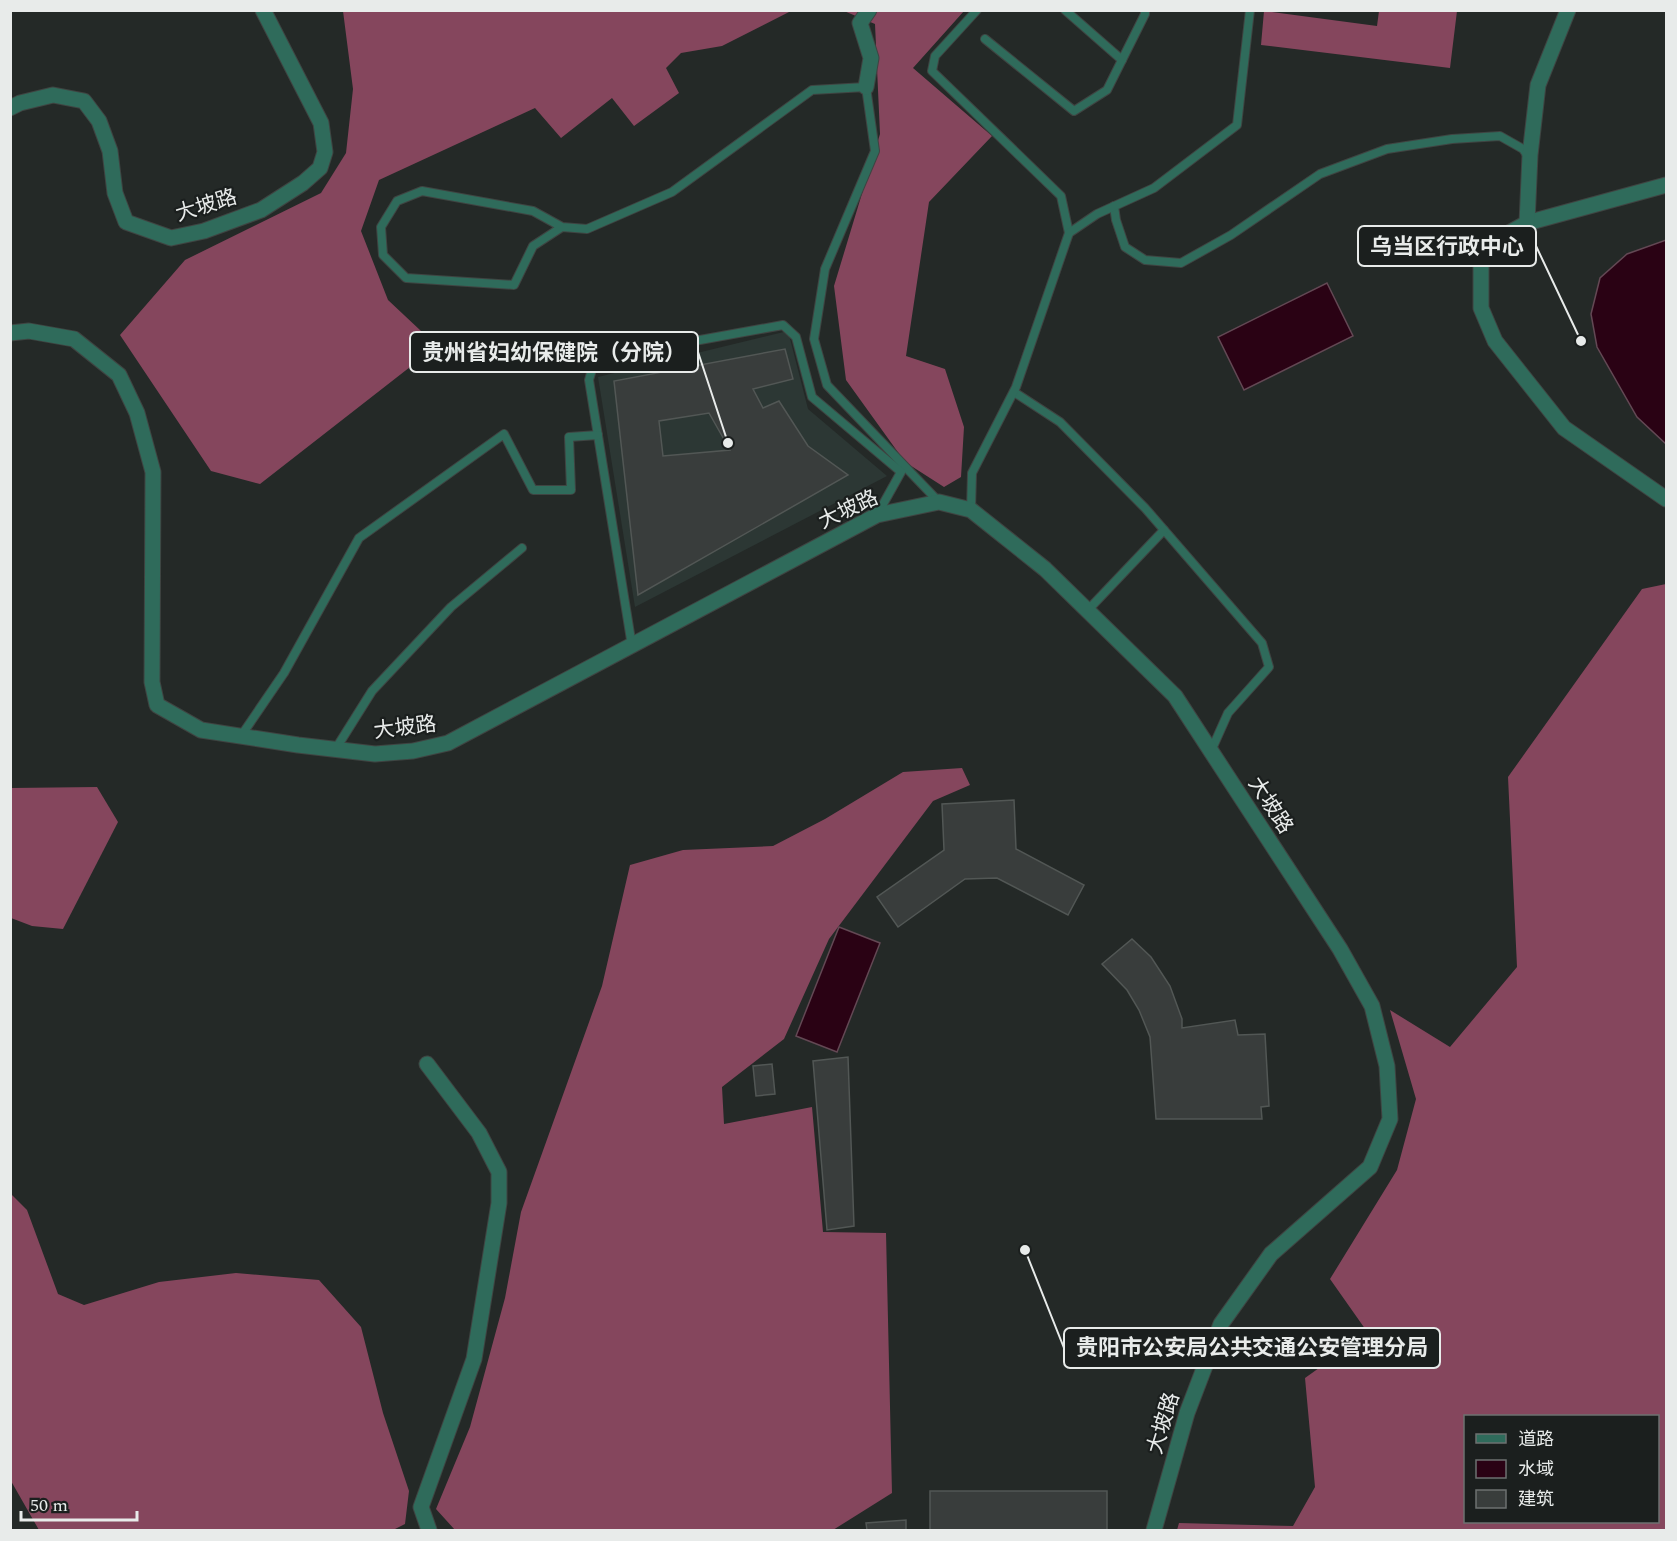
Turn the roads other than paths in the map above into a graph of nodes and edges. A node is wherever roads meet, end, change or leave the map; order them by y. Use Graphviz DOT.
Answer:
graph roads {
  1 [pos="263,10"];
  2 [pos="869,10"];
  3 [pos="976,10"];
  4 [pos="1065,10"];
  5 [pos="1145,10"];
  6 [pos="1250,10"];
  7 [pos="1568,10"];
  8 [pos="985,39"];
  9 [pos="1122,60"];
  10 [pos="866,87"];
  11 [pos="10,108"];
  12 [pos="1530,159"];
  13 [pos="1666,185"];
  14 [pos="1114,206"];
  15 [pos="1527,223"];
  16 [pos="562,227"];
  17 [pos="1069,233"];
  18 [pos="10,333"];
  19 [pos="1014,392"];
  20 [pos="598,435"];
  21 [pos="1666,499"];
  22 [pos="939,502"];
  23 [pos="971,510"];
  24 [pos="877,515"];
  25 [pos="1164,530"];
  26 [pos="522,548"];
  27 [pos="1087,611"];
  28 [pos="632,646"];
  29 [pos="242,736"];
  30 [pos="335,750"];
  31 [pos="1211,752"];
  32 [pos="427,1064"];
  33 [pos="429,1530"];
  34 [pos="1154,1530"];
  1 -- 11 [label="street, 大坡路"];
  2 -- 10 [label="street"];
  3 -- 17 [label="lane"];
  4 -- 9 [label="lane"];
  5 -- 9 [label="lane"];
  6 -- 14 [label="lane"];
  7 -- 12 [label="street"];
  8 -- 9 [label="lane"];
  10 -- 16 [label="lane"];
  10 -- 22 [label="lane"];
  12 -- 14 [label="lane"];
  12 -- 15 [label="street"];
  13 -- 15 [label="street"];
  14 -- 17 [label="lane"];
  15 -- 21 [label="street"];
  16 -- 16 [label="lane"];
  17 -- 19 [label="lane"];
  18 -- 29 [label="street, 大坡路"];
  19 -- 23 [label="lane"];
  19 -- 25 [label="lane"];
  20 -- 24 [label="lane"];
  20 -- 28 [label="lane"];
  20 -- 29 [label="lane"];
  22 -- 23 [label="street, 大坡路"];
  22 -- 24 [label="street, 大坡路"];
  23 -- 27 [label="street, 大坡路"];
  24 -- 28 [label="street, 大坡路"];
  25 -- 27 [label="lane"];
  25 -- 31 [label="lane"];
  26 -- 30 [label="lane"];
  27 -- 31 [label="street, 大坡路"];
  28 -- 30 [label="street, 大坡路"];
  29 -- 30 [label="street, 大坡路"];
  31 -- 34 [label="street, 大坡路"];
  32 -- 33 [label="street"];
}
